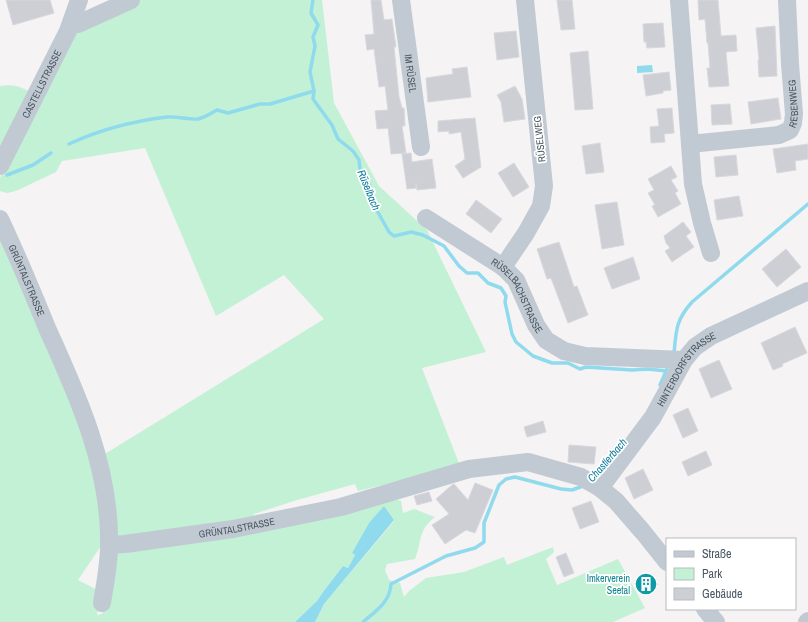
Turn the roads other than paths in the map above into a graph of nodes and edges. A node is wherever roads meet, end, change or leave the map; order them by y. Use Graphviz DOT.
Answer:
graph roads {
  1 [pos="80,0"];
  2 [pos="130,0"];
  3 [pos="402,0"];
  4 [pos="525,0"];
  5 [pos="679,0"];
  6 [pos="787,0"];
  7 [pos="71,23"];
  8 [pos="690,144"];
  9 [pos="421,147"];
  10 [pos="0,166"];
  11 [pos="426,218"];
  12 [pos="0,219"];
  13 [pos="711,253"];
  14 [pos="503,266"];
  15 [pos="808,291"];
  16 [pos="676,359"];
  17 [pos="598,488"];
  18 [pos="109,545"];
  19 [pos="666,561"];
  20 [pos="102,603"];
  21 [pos="706,610"];
  22 [pos="716,622"];
  1 -- 7 [label="street, CASTELLSTRASSE"];
  2 -- 7 [label="street"];
  3 -- 9 [label="street, IM RÜSEL"];
  4 -- 14 [label="street, RÜSELWEG"];
  5 -- 8 [label="street"];
  6 -- 8 [label="street, REBENWEG"];
  7 -- 10 [label="street, CASTELLSTRASSE"];
  8 -- 13 [label="street"];
  11 -- 14 [label="street, RÜSELBACHSTRASSE"];
  12 -- 18 [label="street, GRÜNTALSTRASSE"];
  14 -- 16 [label="street, RÜSELBACHSTRASSE"];
  15 -- 16 [label="street, HINTERDORFSTRASSE"];
  16 -- 17 [label="street, HINTERDORFSTRASSE"];
  17 -- 18 [label="street, GRÜNTALSTRASSE"];
  17 -- 19 [label="street, GRÜNTALSTRASSE"];
  18 -- 20 [label="street"];
  21 -- 22 [label="street"];
}
